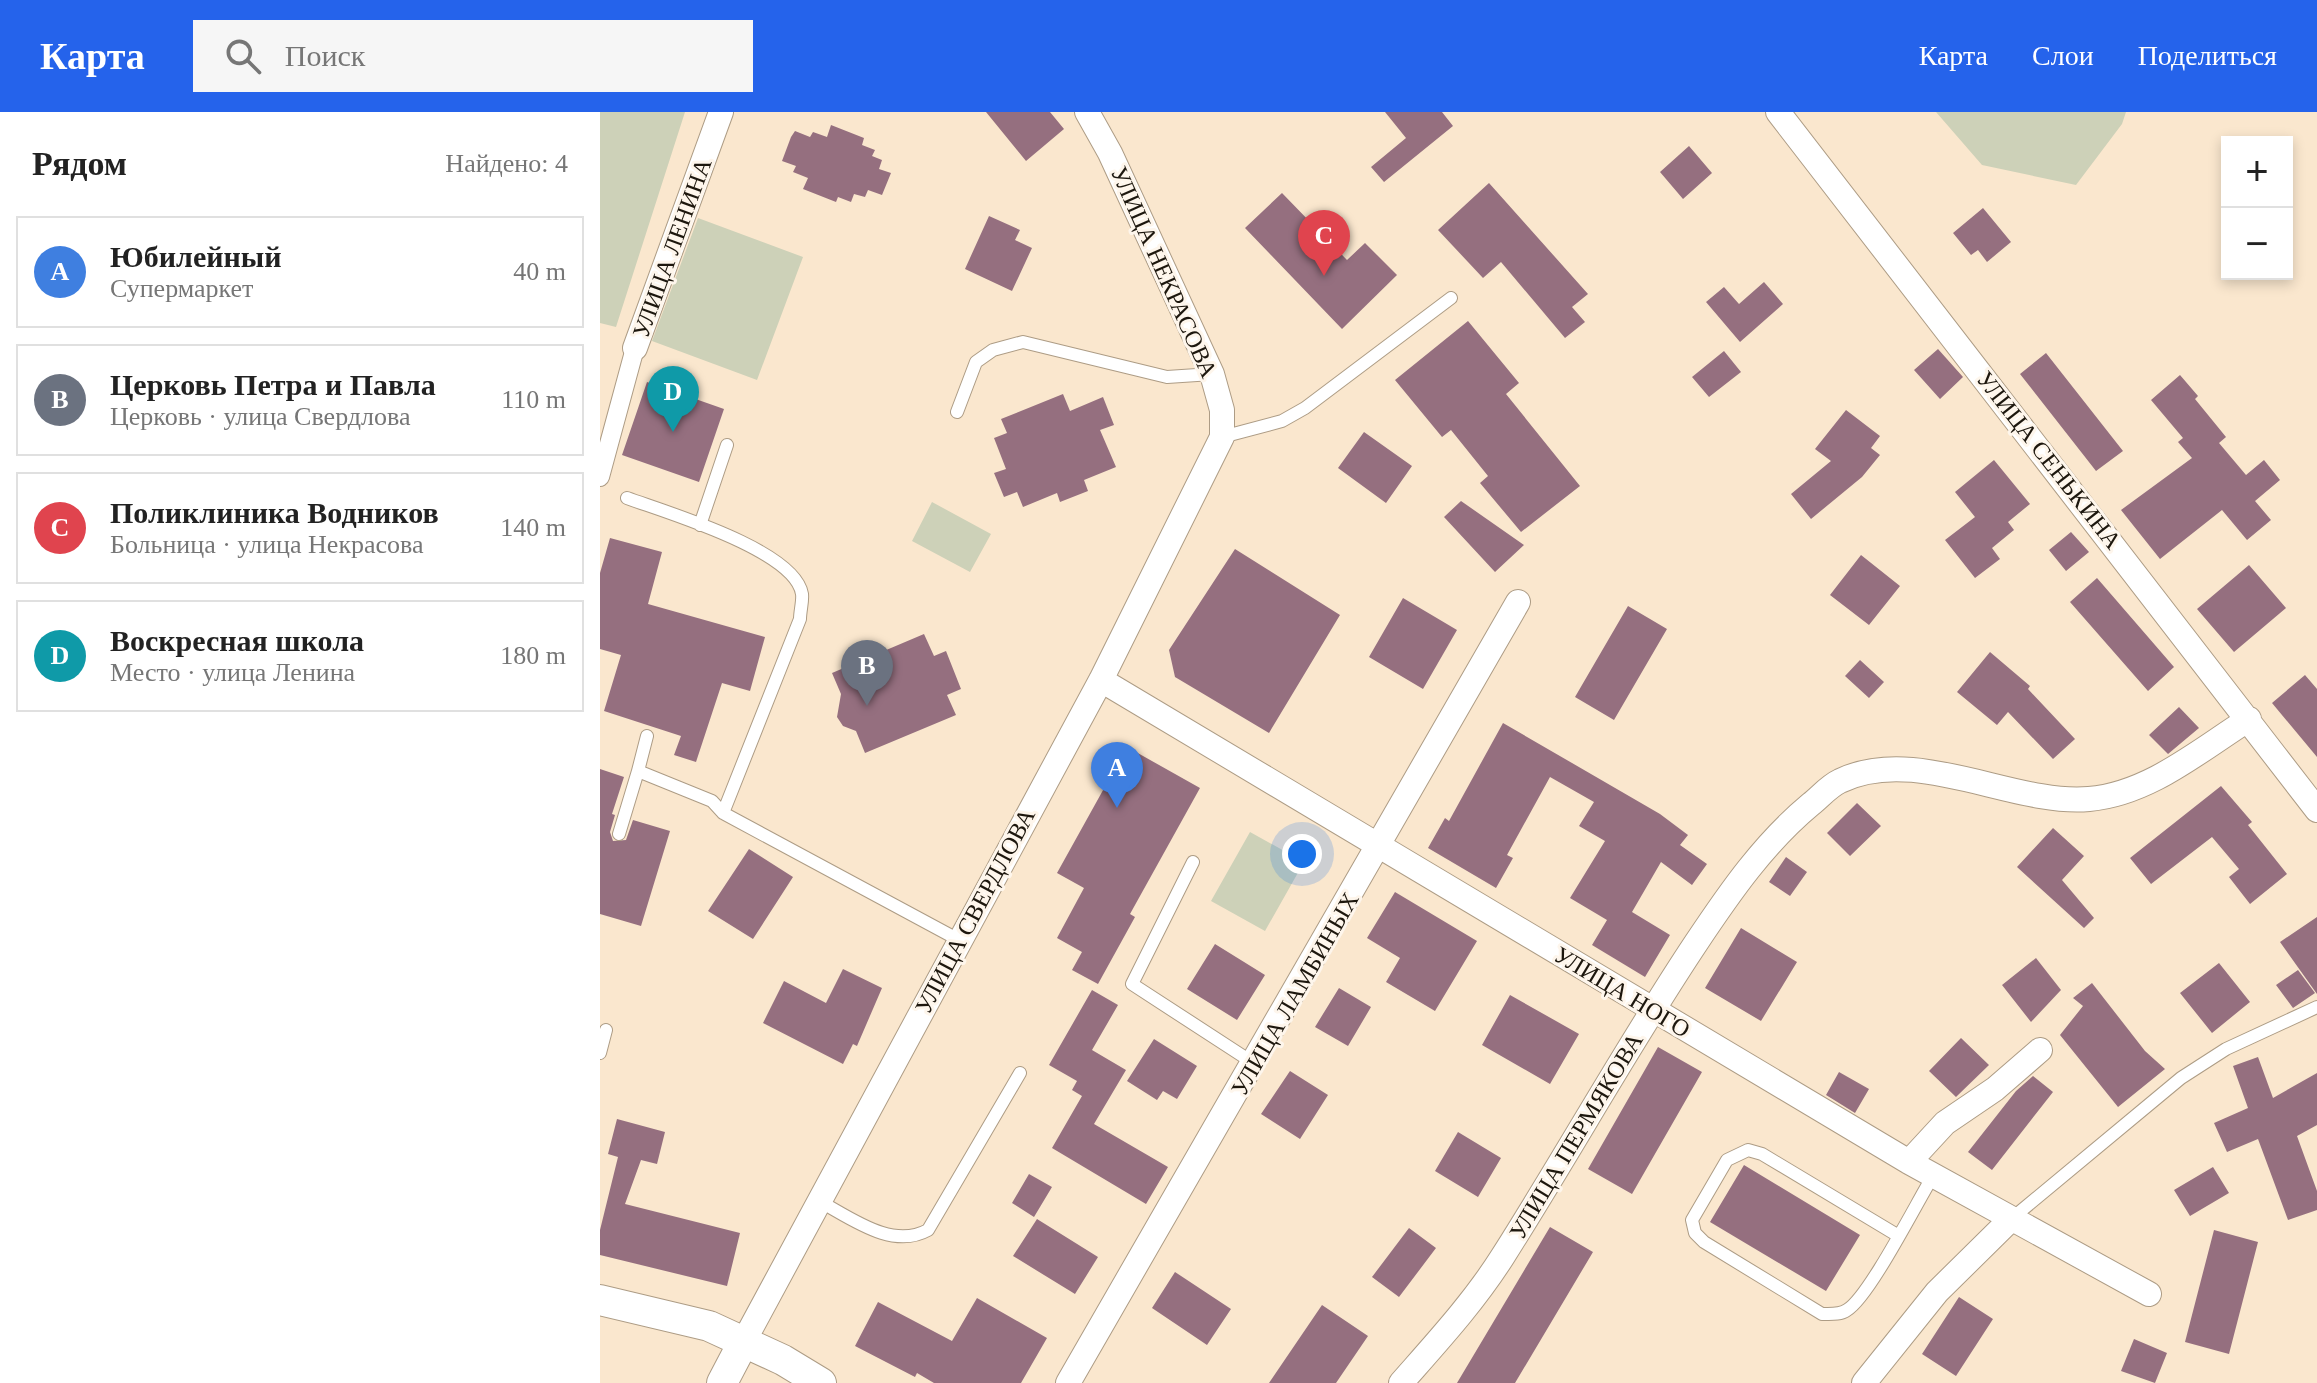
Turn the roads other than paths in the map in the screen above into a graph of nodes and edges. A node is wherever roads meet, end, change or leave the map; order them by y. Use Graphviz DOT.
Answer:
graph roads {
  1 [pos="721,112"];
  2 [pos="1087,112"];
  3 [pos="1778,112"];
  4 [pos="1451,298"];
  5 [pos="635,348"];
  6 [pos="1212,374"];
  7 [pos="957,412"];
  8 [pos="1222,437"];
  9 [pos="727,445"];
  10 [pos="600,477"];
  11 [pos="627,498"];
  12 [pos="700,525"];
  13 [pos="1518,602"];
  14 [pos="1101,680"];
  15 [pos="2249,719"];
  16 [pos="647,736"];
  17 [pos="638,771"];
  18 [pos="2317,810"];
  19 [pos="723,813"];
  20 [pos="619,834"];
  21 [pos="1378,848"];
  22 [pos="1193,862"];
  23 [pos="959,940"];
  24 [pos="2317,1007"];
  25 [pos="1652,1010"];
  26 [pos="606,1030"];
  27 [pos="2040,1050"];
  28 [pos="600,1053"];
  29 [pos="1255,1064"];
  30 [pos="1020,1073"];
  31 [pos="1909,1162"];
  32 [pos="1933,1176"];
  33 [pos="819,1201"];
  34 [pos="2010,1220"];
  35 [pos="1897,1235"];
  36 [pos="2149,1294"];
  37 [pos="600,1300"];
  38 [pos="744,1341"];
  39 [pos="722,1383"];
  40 [pos="821,1383"];
  41 [pos="1068,1383"];
  42 [pos="1401,1383"];
  43 [pos="1864,1383"];
  1 -- 5 [label="street, УЛИЦА ЛЕНИНА"];
  2 -- 6 [label="street, УЛИЦА НЕКРАСОВА"];
  3 -- 15 [label="street, УЛИЦА СЕНЬКИНА"];
  4 -- 8 [label="lane"];
  5 -- 10 [label="street, УЛИЦА ЛЕНИНА"];
  6 -- 7 [label="lane"];
  6 -- 8 [label="street, УЛИЦА НЕКРАСОВА"];
  8 -- 14 [label="street, УЛИЦА СВЕРДЛОВА"];
  9 -- 12 [label="lane"];
  11 -- 12 [label="lane"];
  12 -- 19 [label="lane"];
  13 -- 21 [label="street, УЛИЦА ЛАМБИНЫХ"];
  14 -- 21 [label="street, УЛИЦА НОГО"];
  14 -- 23 [label="street, УЛИЦА СВЕРДЛОВА"];
  15 -- 18 [label="street, УЛИЦА СЕНЬКИНА"];
  15 -- 25 [label="street, УЛИЦА ПЕРМЯКОВА"];
  16 -- 17 [label="lane"];
  17 -- 19 [label="lane"];
  17 -- 20 [label="lane"];
  19 -- 23 [label="lane"];
  21 -- 25 [label="street, УЛИЦА НОГО"];
  21 -- 29 [label="street, УЛИЦА ЛАМБИНЫХ"];
  22 -- 29 [label="lane"];
  23 -- 33 [label="street, УЛИЦА СВЕРДЛОВА"];
  24 -- 34 [label="lane"];
  25 -- 31 [label="street, УЛИЦА НОГО"];
  25 -- 42 [label="street, УЛИЦА ПЕРМЯКОВА"];
  26 -- 28 [label="lane"];
  27 -- 31 [label="street"];
  29 -- 41 [label="street, УЛИЦА ЛАМБИНЫХ"];
  30 -- 33 [label="lane"];
  31 -- 32 [label="street, УЛИЦА НОГО"];
  32 -- 34 [label="street, УЛИЦА НОГО"];
  32 -- 35 [label="lane"];
  33 -- 38 [label="street, УЛИЦА СВЕРДЛОВА"];
  34 -- 36 [label="street, УЛИЦА НОГО"];
  34 -- 43 [label="street"];
  35 -- 35 [label="lane"];
  37 -- 38 [label="street"];
  38 -- 39 [label="street, УЛИЦА СВЕРДЛОВА"];
  38 -- 40 [label="street"];
}
